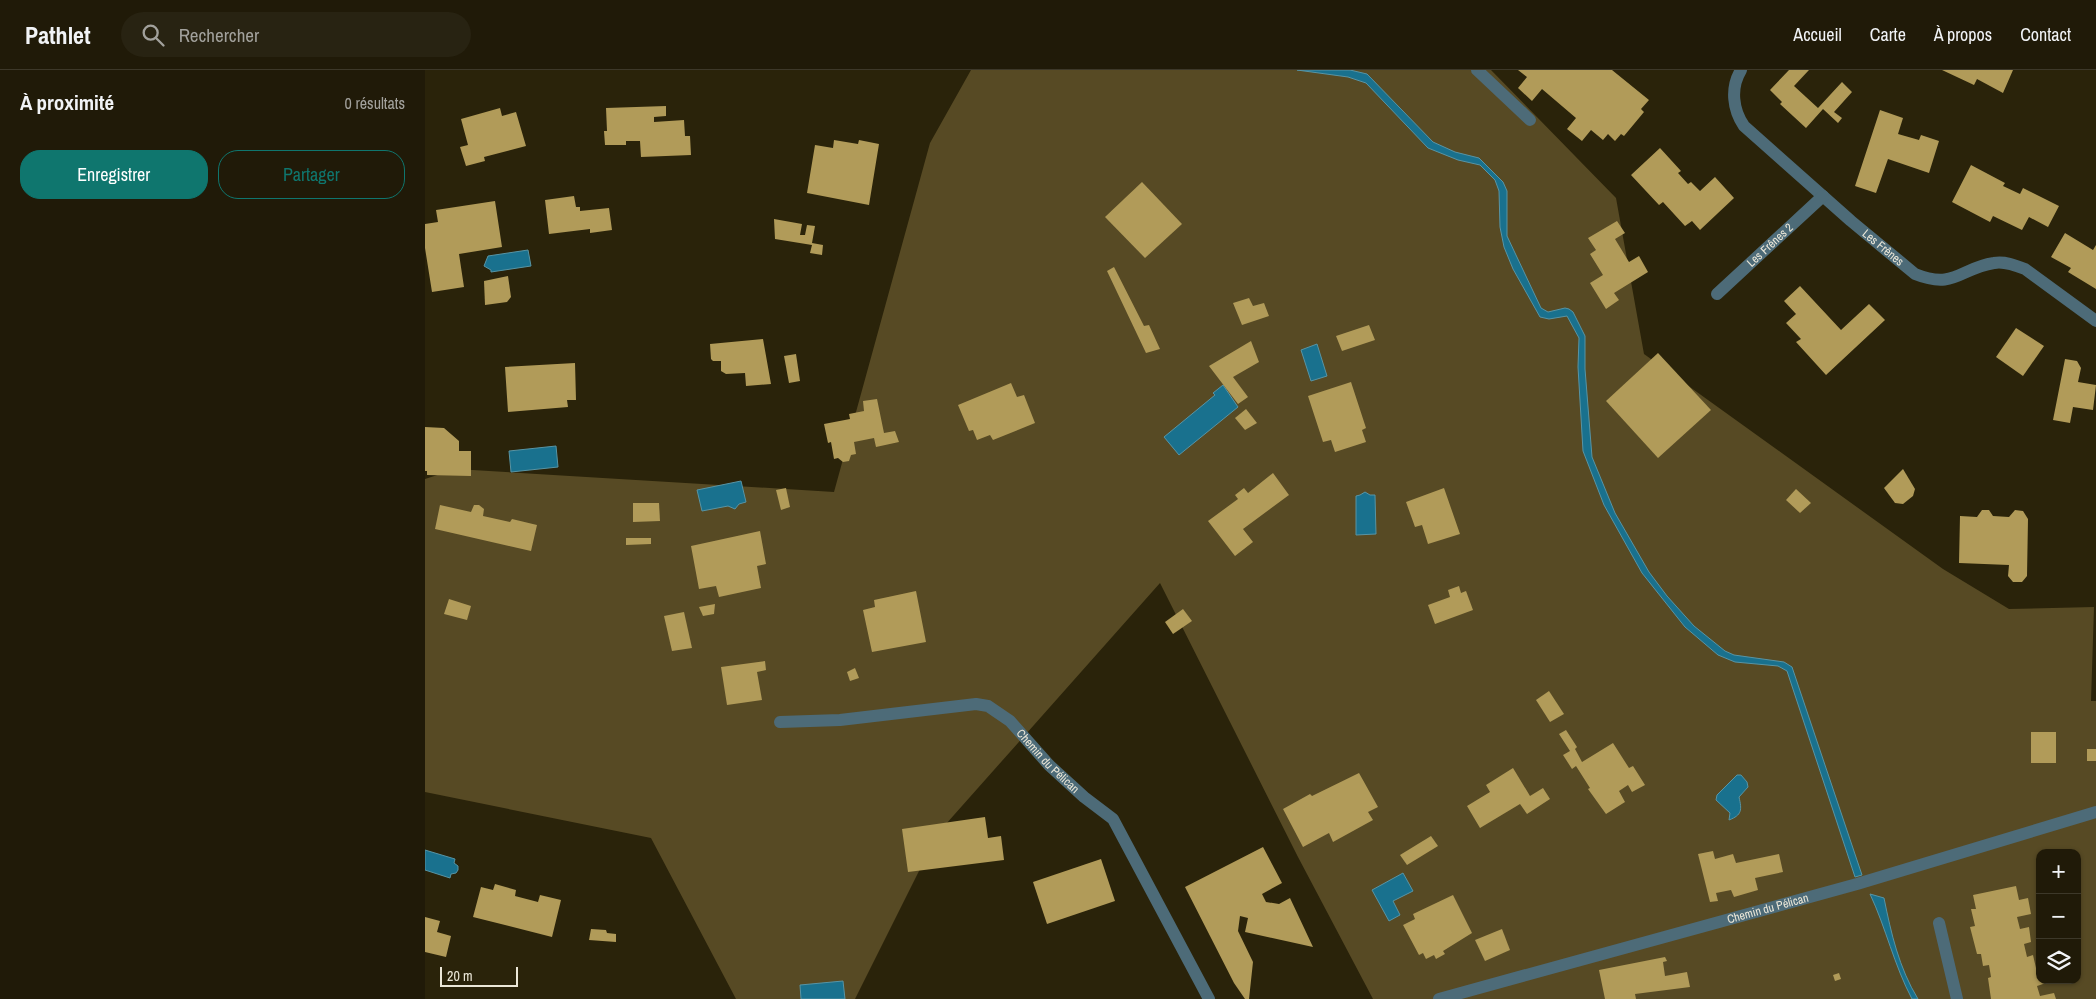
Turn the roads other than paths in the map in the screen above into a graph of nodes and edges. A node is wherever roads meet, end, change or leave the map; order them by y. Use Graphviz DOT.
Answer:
graph roads {
  1 [pos="1477,70"];
  2 [pos="1741,70"];
  3 [pos="1530,120"];
  4 [pos="1823,196"];
  5 [pos="1717,294"];
  6 [pos="2096,321"];
  7 [pos="780,722"];
  8 [pos="2096,812"];
  9 [pos="1939,923"];
  10 [pos="1209,999"];
  11 [pos="1439,999"];
  12 [pos="1957,999"];
  1 -- 3 [label="street"];
  2 -- 4 [label="street, Les Frênes"];
  4 -- 5 [label="street, Les Frênes 2"];
  4 -- 6 [label="street, Les Frênes"];
  7 -- 10 [label="street, Chemin du Pélican"];
  8 -- 11 [label="street, Chemin du Pélican"];
  9 -- 12 [label="street"];
}
